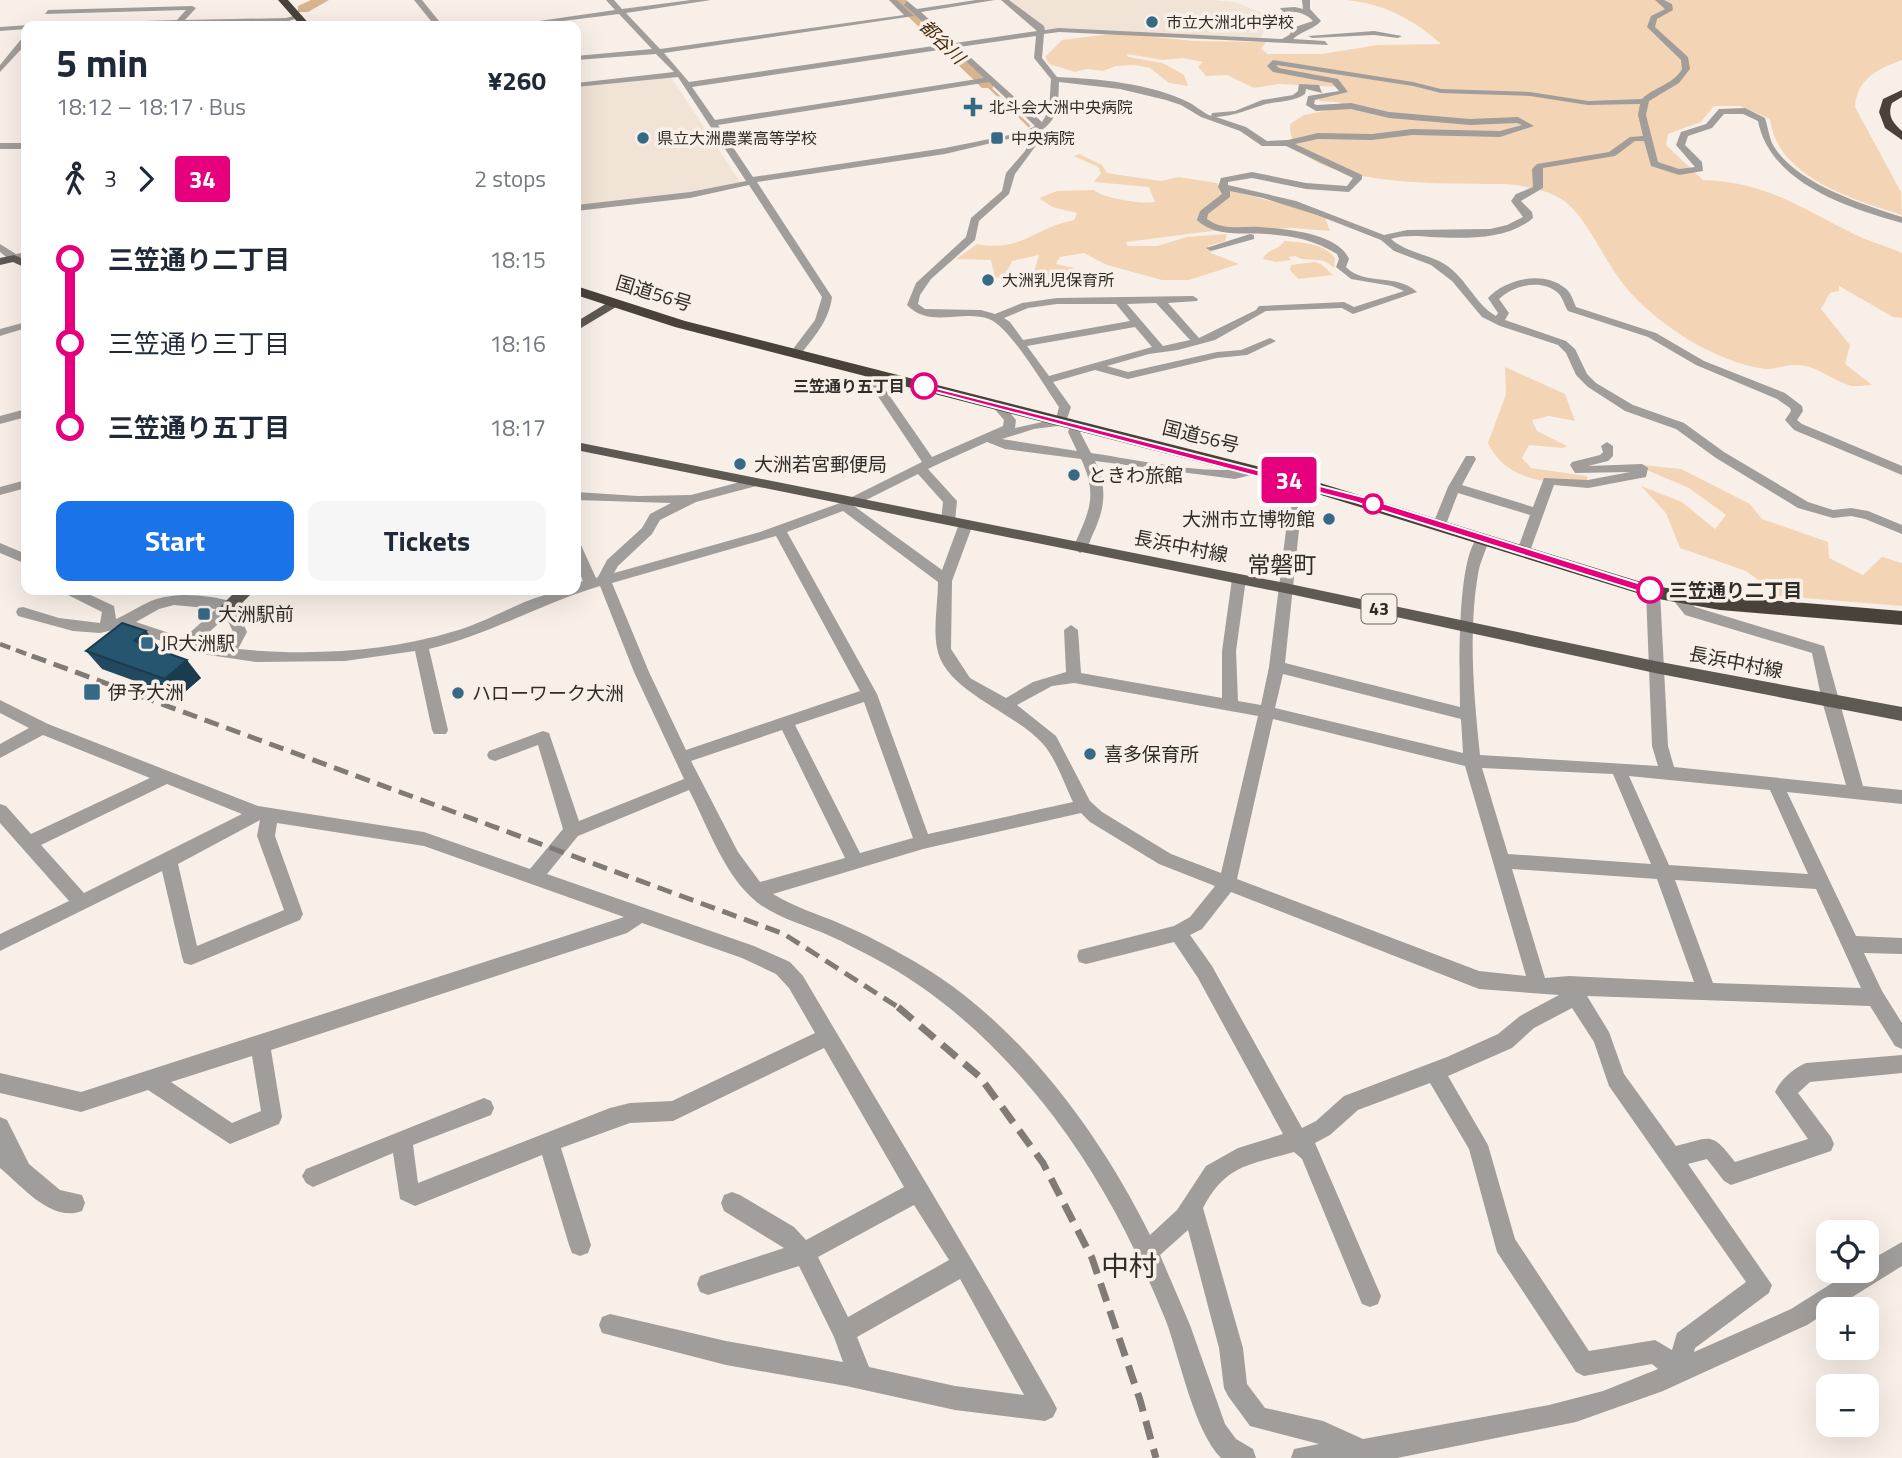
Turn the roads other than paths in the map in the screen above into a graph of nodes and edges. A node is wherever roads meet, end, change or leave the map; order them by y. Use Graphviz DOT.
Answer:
graph roads {
  1 [pos="58,0"];
  2 [pos="283,0"];
  3 [pos="418,0"];
  4 [pos="610,0"];
  5 [pos="707,0"];
  6 [pos="893,0"];
  7 [pos="904,0"];
  8 [pos="990,0"];
  9 [pos="1005,0"];
  10 [pos="1306,0"];
  11 [pos="1659,0"];
  12 [pos="1283,10"];
  13 [pos="48,12"];
  14 [pos="620,12"];
  15 [pos="1307,13"];
  16 [pos="915,14"];
  17 [pos="297,17"];
  18 [pos="41,21"];
  19 [pos="181,21"];
  20 [pos="233,21"];
  21 [pos="301,21"];
  22 [pos="435,21"];
  23 [pos="548,21"];
  24 [pos="21,27"];
  25 [pos="0,29"];
  26 [pos="1041,32"];
  27 [pos="1398,36"];
  28 [pos="1288,38"];
  29 [pos="1325,43"];
  30 [pos="21,45"];
  31 [pos="948,46"];
  32 [pos="660,51"];
  33 [pos="581,58"];
  34 [pos="0,70"];
  35 [pos="680,74"];
  36 [pos="1055,79"];
  37 [pos="984,81"];
  38 [pos="581,84"];
  39 [pos="687,85"];
  40 [pos="1902,93"];
  41 [pos="1316,96"];
  42 [pos="1644,101"];
  43 [pos="1206,117"];
  44 [pos="712,123"];
  45 [pos="1040,129"];
  46 [pos="1902,136"];
  47 [pos="1648,138"];
  48 [pos="1288,143"];
  49 [pos="0,146"];
  50 [pos="21,146"];
  51 [pos="751,181"];
  52 [pos="1223,187"];
  53 [pos="581,207"];
  54 [pos="1902,220"];
  55 [pos="1385,238"];
  56 [pos="0,247"];
  57 [pos="1211,248"];
  58 [pos="1341,252"];
  59 [pos="20,257"];
  60 [pos="0,262"];
  61 [pos="581,292"];
  62 [pos="1193,299"];
  63 [pos="1119,301"];
  64 [pos="1161,302"];
  65 [pos="612,304"];
  66 [pos="998,317"];
  67 [pos="1499,321"];
  68 [pos="1137,323"];
  69 [pos="581,324"];
  70 [pos="21,326"];
  71 [pos="0,332"];
  72 [pos="1269,341"];
  73 [pos="1197,342"];
  74 [pos="1021,344"];
  75 [pos="1160,349"];
  76 [pos="796,353"];
  77 [pos="1097,367"];
  78 [pos="867,371"];
  79 [pos="1048,380"];
  80 [pos="998,406"];
  81 [pos="21,414"];
  82 [pos="0,420"];
  83 [pos="1069,424"];
  84 [pos="990,439"];
  85 [pos="1607,446"];
  86 [pos="581,447"];
  87 [pos="1086,457"];
  88 [pos="1470,459"];
  89 [pos="925,465"];
  90 [pos="1251,471"];
  91 [pos="1902,471"];
  92 [pos="755,482"];
  93 [pos="1298,482"];
  94 [pos="21,485"];
  95 [pos="1454,487"];
  96 [pos="0,491"];
  97 [pos="581,496"];
  98 [pos="691,499"];
  99 [pos="850,504"];
  100 [pos="1535,512"];
  101 [pos="948,521"];
  102 [pos="966,524"];
  103 [pos="1440,524"];
  104 [pos="779,530"];
  105 [pos="1902,530"];
  106 [pos="1483,538"];
  107 [pos="0,548"];
  108 [pos="1080,548"];
  109 [pos="1524,551"];
  110 [pos="581,556"];
  111 [pos="21,557"];
  112 [pos="1239,579"];
  113 [pos="598,581"];
  114 [pos="945,581"];
  115 [pos="581,587"];
  116 [pos="1285,588"];
  117 [pos="1653,592"];
  118 [pos="79,595"];
  119 [pos="241,595"];
  120 [pos="559,595"];
  121 [pos="1677,596"];
  122 [pos="229,606"];
  123 [pos="23,612"];
  124 [pos="1902,618"];
  125 [pos="116,625"];
  126 [pos="1466,628"];
  127 [pos="1071,631"];
  128 [pos="187,644"];
  129 [pos="422,645"];
  130 [pos="228,654"];
  131 [pos="1277,667"];
  132 [pos="1655,667"];
  133 [pos="1074,677"];
  134 [pos="869,694"];
  135 [pos="1830,701"];
  136 [pos="1006,705"];
  137 [pos="0,706"];
  138 [pos="1230,706"];
  139 [pos="1268,712"];
  140 [pos="1902,714"];
  141 [pos="1468,715"];
  142 [pos="786,722"];
  143 [pos="42,727"];
  144 [pos="440,730"];
  145 [pos="0,752"];
  146 [pos="495,755"];
  147 [pos="682,758"];
  148 [pos="1472,761"];
  149 [pos="1618,768"];
  150 [pos="1668,772"];
  151 [pos="165,778"];
  152 [pos="693,782"];
  153 [pos="1775,783"];
  154 [pos="1856,792"];
  155 [pos="1902,797"];
  156 [pos="1084,806"];
  157 [pos="0,811"];
  158 [pos="265,814"];
  159 [pos="572,831"];
  160 [pos="923,842"];
  161 [pos="29,843"];
  162 [pos="168,860"];
  163 [pos="855,861"];
  164 [pos="1502,861"];
  165 [pos="1664,870"];
  166 [pos="535,876"];
  167 [pos="1819,882"];
  168 [pos="1227,884"];
  169 [pos="756,891"];
  170 [pos="81,902"];
  171 [pos="640,913"];
  172 [pos="1178,933"];
  173 [pos="0,943"];
  174 [pos="1851,944"];
  175 [pos="1902,946"];
  176 [pos="1086,956"];
  177 [pos="1538,986"];
  178 [pos="1572,990"];
  179 [pos="1707,992"];
  180 [pos="1875,998"];
  181 [pos="829,1036"];
  182 [pos="1902,1040"];
  183 [pos="260,1045"];
  184 [pos="1902,1064"];
  185 [pos="1434,1071"];
  186 [pos="152,1081"];
  187 [pos="0,1083"];
  188 [pos="484,1108"];
  189 [pos="0,1127"];
  190 [pos="402,1139"];
  191 [pos="1297,1140"];
  192 [pos="549,1142"];
  193 [pos="0,1154"];
  194 [pos="1671,1158"];
  195 [pos="21,1171"];
  196 [pos="313,1175"];
  197 [pos="918,1191"];
  198 [pos="74,1203"];
  199 [pos="732,1203"];
  200 [pos="1192,1207"];
  201 [pos="580,1245"];
  202 [pos="1148,1251"];
  203 [pos="804,1253"];
  204 [pos="1902,1254"];
  205 [pos="964,1264"];
  206 [pos="708,1284"];
  207 [pos="1370,1296"];
  208 [pos="610,1325"];
  209 [pos="844,1332"];
  210 [pos="1679,1371"];
  211 [pos="861,1378"];
  212 [pos="1364,1453"];
  213 [pos="1244,1458"];
  214 [pos="1303,1458"];
  1 -- 13 [label="street"];
  2 -- 17 [label="highway"];
  3 -- 22 [label="street"];
  4 -- 14 [label="street"];
  5 -- 14 [label="street"];
  6 -- 16 [label="street"];
  7 -- 16 [label="street"];
  8 -- 16 [label="street"];
  9 -- 26 [label="street"];
  10 -- 15 [label="street"];
  11 -- 42 [label="street"];
  12 -- 15 [label="street"];
  13 -- 18 [label="street"];
  13 -- 19 [label="street"];
  14 -- 23 [label="street"];
  14 -- 32 [label="street"];
  15 -- 28 [label="street"];
  16 -- 31 [label="street"];
  16 -- 32 [label="street"];
  17 -- 20 [label="street"];
  17 -- 21 [label="highway"];
  24 -- 25 [label="street"];
  26 -- 28 [label="street"];
  26 -- 31 [label="street"];
  26 -- 36 [label="street"];
  27 -- 28 [label="street"];
  28 -- 29 [label="street"];
  30 -- 34 [label="street"];
  31 -- 37 [label="street"];
  31 -- 39 [label="street"];
  32 -- 33 [label="street"];
  32 -- 35 [label="street"];
  35 -- 38 [label="street"];
  35 -- 39 [label="street"];
  36 -- 43 [label="street"];
  36 -- 45 [label="street"];
  37 -- 44 [label="street"];
  37 -- 45 [label="street"];
  39 -- 44 [label="street"];
  40 -- 46 [label="highway"];
  41 -- 42 [label="street"];
  41 -- 43 [label="street"];
  41 -- 48 [label="street"];
  42 -- 47 [label="street"];
  43 -- 48 [label="street"];
  44 -- 51 [label="street"];
  45 -- 51 [label="street"];
  45 -- 66 [label="street"];
  47 -- 54 [label="street"];
  47 -- 55 [label="street"];
  48 -- 52 [label="street"];
  49 -- 50 [label="street"];
  51 -- 53 [label="street"];
  51 -- 76 [label="street"];
  52 -- 55 [label="street"];
  52 -- 58 [label="street"];
  55 -- 67 [label="street"];
  56 -- 59 [label="street"];
  57 -- 58 [label="street"];
  58 -- 73 [label="street"];
  59 -- 60 [label="main road"];
  61 -- 65 [label="highway, 国道56号"];
  62 -- 64 [label="street"];
  63 -- 64 [label="street"];
  63 -- 66 [label="street"];
  63 -- 68 [label="street"];
  64 -- 73 [label="street"];
  65 -- 69 [label="main road"];
  65 -- 76 [label="highway, 国道56号"];
  66 -- 74 [label="street"];
  67 -- 91 [label="street"];
  67 -- 105 [label="street"];
  68 -- 74 [label="street"];
  68 -- 75 [label="street"];
  70 -- 71 [label="street"];
  72 -- 77 [label="street"];
  73 -- 75 [label="street"];
  74 -- 79 [label="street"];
  75 -- 77 [label="street"];
  76 -- 78 [label="highway, 国道56号"];
  77 -- 79 [label="street"];
  78 -- 80 [label="highway, 国道56号"];
  78 -- 89 [label="street"];
  79 -- 83 [label="street"];
  80 -- 83 [label="highway, 国道56号"];
  80 -- 84 [label="street"];
  81 -- 82 [label="street"];
  83 -- 84 [label="street"];
  83 -- 87 [label="street"];
  83 -- 90 [label="highway, 国道56号"];
  84 -- 87 [label="street"];
  84 -- 89 [label="street"];
  85 -- 100 [label="street"];
  86 -- 92 [label="main road, 長浜中村線 / 43"];
  87 -- 90 [label="street"];
  87 -- 108 [label="street"];
  88 -- 95 [label="street"];
  89 -- 99 [label="street"];
  89 -- 101 [label="street"];
  90 -- 93 [label="highway, 国道56号"];
  92 -- 98 [label="street"];
  92 -- 99 [label="main road, 長浜中村線 / 43"];
  93 -- 103 [label="highway, 国道56号"];
  93 -- 116 [label="street"];
  94 -- 96 [label="street"];
  95 -- 100 [label="street"];
  95 -- 103 [label="street"];
  97 -- 98 [label="street"];
  98 -- 113 [label="street"];
  99 -- 101 [label="main road, 長浜中村線 / 43"];
  99 -- 104 [label="street"];
  99 -- 114 [label="street"];
  100 -- 109 [label="street"];
  101 -- 102 [label="main road, 長浜中村線 / 43"];
  102 -- 108 [label="main road, 長浜中村線 / 43"];
  102 -- 114 [label="street"];
  103 -- 106 [label="highway, 国道56号"];
  104 -- 113 [label="street"];
  104 -- 134 [label="street"];
  106 -- 109 [label="highway, 国道56号"];
  106 -- 126 [label="street"];
  107 -- 111 [label="street"];
  108 -- 112 [label="main road, 長浜中村線 / 43"];
  109 -- 117 [label="highway, 国道56号"];
  110 -- 113 [label="street"];
  112 -- 116 [label="main road, 長浜中村線 / 43"];
  112 -- 138 [label="street"];
  113 -- 115 [label="street"];
  113 -- 147 [label="street"];
  114 -- 136 [label="street"];
  116 -- 126 [label="main road, 長浜中村線 / 43"];
  116 -- 131 [label="street"];
  117 -- 121 [label="highway, 国道56号"];
  117 -- 132 [label="street"];
  118 -- 125 [label="street"];
  119 -- 122 [label="main road"];
  120 -- 129 [label="street"];
  121 -- 124 [label="highway, 国道56号"];
  121 -- 135 [label="street"];
  122 -- 125 [label="street"];
  122 -- 128 [label="street"];
  122 -- 130 [label="street"];
  123 -- 125 [label="street"];
  125 -- 128 [label="street"];
  126 -- 132 [label="main road, 長浜中村線 / 43"];
  126 -- 141 [label="street"];
  127 -- 133 [label="street"];
  128 -- 130 [label="street"];
  129 -- 130 [label="street"];
  129 -- 144 [label="street"];
  131 -- 139 [label="street"];
  131 -- 141 [label="street"];
  132 -- 135 [label="main road, 長浜中村線 / 43"];
  132 -- 150 [label="street"];
  133 -- 136 [label="street"];
  133 -- 138 [label="street"];
  134 -- 142 [label="street"];
  134 -- 160 [label="street"];
  135 -- 140 [label="main road, 長浜中村線 / 43"];
  135 -- 154 [label="street"];
  136 -- 156 [label="street"];
  137 -- 143 [label="street"];
  138 -- 139 [label="street"];
  139 -- 148 [label="street"];
  139 -- 168 [label="street"];
  141 -- 148 [label="street"];
  142 -- 147 [label="street"];
  142 -- 163 [label="street"];
  143 -- 145 [label="street"];
  143 -- 151 [label="street"];
  146 -- 159 [label="street"];
  147 -- 152 [label="street"];
  148 -- 149 [label="street"];
  148 -- 164 [label="street"];
  149 -- 150 [label="street"];
  149 -- 165 [label="street"];
  150 -- 153 [label="street"];
  151 -- 158 [label="street"];
  151 -- 161 [label="street"];
  152 -- 159 [label="street"];
  152 -- 169 [label="street"];
  153 -- 154 [label="street"];
  153 -- 167 [label="street"];
  154 -- 155 [label="street"];
  156 -- 160 [label="street"];
  156 -- 168 [label="street"];
  157 -- 161 [label="street"];
  158 -- 162 [label="street"];
  158 -- 162 [label="street"];
  158 -- 166 [label="street"];
  159 -- 166 [label="street"];
  160 -- 163 [label="street"];
  161 -- 170 [label="street"];
  162 -- 170 [label="street"];
  163 -- 169 [label="street"];
  164 -- 165 [label="street"];
  164 -- 177 [label="street"];
  165 -- 167 [label="street"];
  165 -- 179 [label="street"];
  166 -- 171 [label="street"];
  167 -- 174 [label="street"];
  168 -- 172 [label="street"];
  168 -- 177 [label="street"];
  169 -- 202 [label="street"];
  170 -- 173 [label="street"];
  171 -- 181 [label="street"];
  171 -- 183 [label="street"];
  172 -- 176 [label="street"];
  172 -- 191 [label="street"];
  174 -- 175 [label="street"];
  174 -- 180 [label="street"];
  177 -- 178 [label="street"];
  178 -- 179 [label="street"];
  178 -- 185 [label="street"];
  178 -- 194 [label="street"];
  179 -- 180 [label="street"];
  180 -- 182 [label="street"];
  181 -- 192 [label="street"];
  181 -- 197 [label="street"];
  183 -- 186 [label="street"];
  183 -- 186 [label="street"];
  184 -- 194 [label="street"];
  185 -- 191 [label="street"];
  185 -- 210 [label="street"];
  186 -- 187 [label="street"];
  188 -- 190 [label="street"];
  189 -- 195 [label="street"];
  190 -- 192 [label="street"];
  190 -- 196 [label="street"];
  191 -- 200 [label="street"];
  191 -- 207 [label="street"];
  192 -- 201 [label="street"];
  193 -- 195 [label="street"];
  194 -- 210 [label="street"];
  195 -- 198 [label="street"];
  197 -- 203 [label="street"];
  197 -- 205 [label="street"];
  199 -- 203 [label="street"];
  200 -- 202 [label="street"];
  200 -- 212 [label="street"];
  202 -- 213 [label="street"];
  203 -- 206 [label="street"];
  203 -- 209 [label="street"];
  204 -- 210 [label="street"];
  205 -- 209 [label="street"];
  205 -- 211 [label="street"];
  208 -- 211 [label="street"];
  209 -- 211 [label="street"];
  210 -- 212 [label="street"];
  212 -- 214 [label="street"];
}
